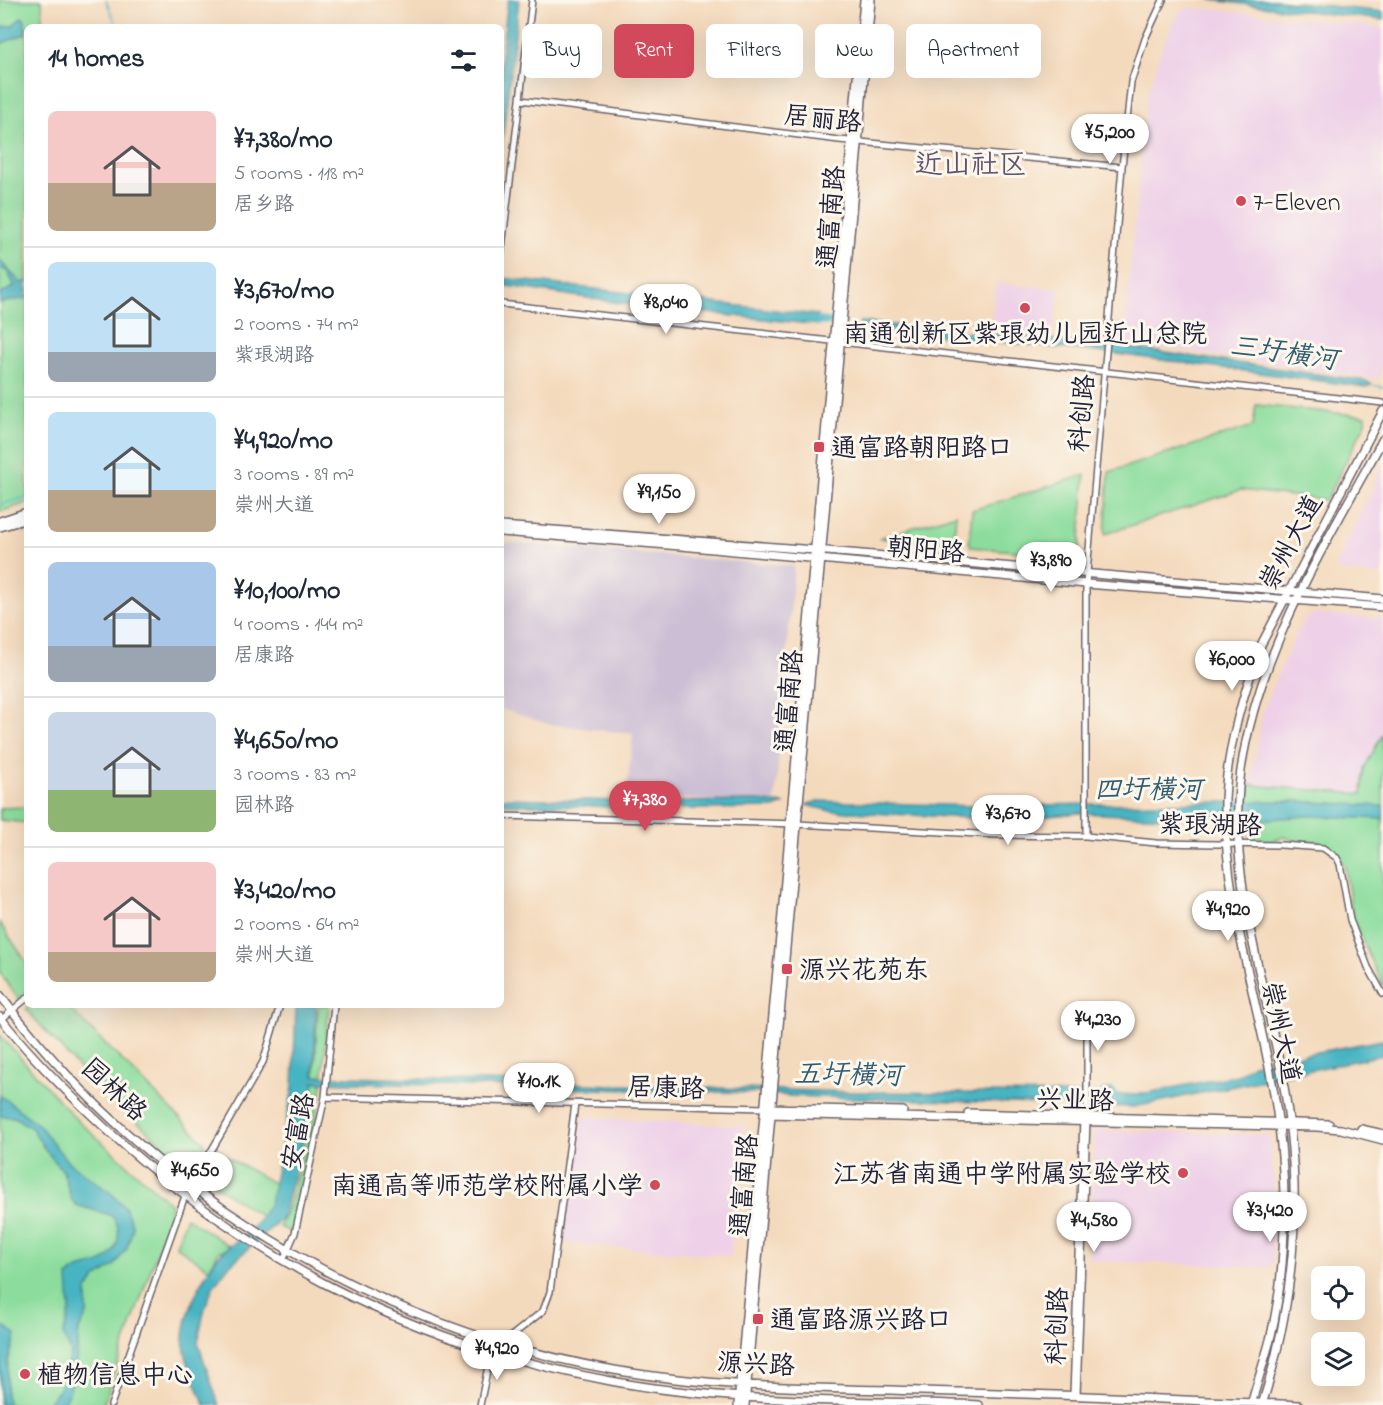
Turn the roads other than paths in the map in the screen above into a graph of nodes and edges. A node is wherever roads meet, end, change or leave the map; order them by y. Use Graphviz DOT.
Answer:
graph roads {
  1 [pos="532,0"];
  2 [pos="864,0"];
  3 [pos="871,0"];
  4 [pos="1163,0"];
  5 [pos="521,100"];
  6 [pos="855,141"];
  7 [pos="1122,167"];
  8 [pos="504,233"];
  9 [pos="504,304"];
  10 [pos="837,342"];
  11 [pos="1104,372"];
  12 [pos="1383,403"];
  13 [pos="1383,411"];
  14 [pos="1383,439"];
  15 [pos="24,513"];
  16 [pos="24,520"];
  17 [pos="0,521"];
  18 [pos="504,526"];
  19 [pos="0,527"];
  20 [pos="504,532"];
  21 [pos="818,550"];
  22 [pos="817,559"];
  23 [pos="1087,573"];
  24 [pos="1086,584"];
  25 [pos="1288,590"];
  26 [pos="1303,591"];
  27 [pos="1383,599"];
  28 [pos="1283,600"];
  29 [pos="1298,600"];
  30 [pos="1383,607"];
  31 [pos="504,816"];
  32 [pos="793,824"];
  33 [pos="1086,836"];
  34 [pos="1239,843"];
  35 [pos="1227,846"];
  36 [pos="1383,994"];
  37 [pos="0,995"];
  38 [pos="24,1001"];
  39 [pos="279,1008"];
  40 [pos="334,1008"];
  41 [pos="12,1011"];
  42 [pos="1087,1011"];
  43 [pos="1,1018"];
  44 [pos="326,1097"];
  45 [pos="574,1104"];
  46 [pos="768,1111"];
  47 [pos="1085,1119"];
  48 [pos="1278,1124"];
  49 [pos="1290,1124"];
  50 [pos="1383,1134"];
  51 [pos="1383,1140"];
  52 [pos="192,1186"];
  53 [pos="185,1196"];
  54 [pos="243,1222"];
  55 [pos="240,1236"];
  56 [pos="289,1252"];
  57 [pos="283,1261"];
  58 [pos="502,1343"];
  59 [pos="491,1352"];
  60 [pos="744,1385"];
  61 [pos="1075,1395"];
  62 [pos="742,1401"];
  63 [pos="1251,1404"];
  64 [pos="1263,1404"];
  65 [pos="111,1405"];
  66 [pos="480,1405"];
  67 [pos="979,1405"];
  68 [pos="1299,1405"];
  1 -- 5 [label="street"];
  2 -- 6 [label="main road, 通富南路"];
  3 -- 6 [label="main road, 通富南路"];
  4 -- 7 [label="street, 科创路"];
  5 -- 6 [label="street, 居丽路"];
  5 -- 8 [label="street"];
  6 -- 7 [label="street, 居丽路"];
  6 -- 10 [label="main road, 通富南路"];
  7 -- 11 [label="street, 科创路"];
  9 -- 10 [label="street"];
  10 -- 11 [label="street"];
  10 -- 21 [label="main road, 通富南路"];
  11 -- 12 [label="street"];
  11 -- 23 [label="street, 科创路"];
  13 -- 25 [label="main road, 崇州大道"];
  14 -- 26 [label="main road, 崇州大道"];
  15 -- 17 [label="main road"];
  16 -- 19 [label="main road"];
  18 -- 21 [label="main road, 朝阳路"];
  20 -- 22 [label="main road, 朝阳路"];
  21 -- 22 [label="main road, 通富南路"];
  21 -- 23 [label="main road, 朝阳路"];
  22 -- 24 [label="main road, 朝阳路"];
  22 -- 32 [label="main road, 通富南路"];
  23 -- 24 [label="street, 科创路"];
  23 -- 25 [label="main road, 朝阳路"];
  24 -- 28 [label="main road, 朝阳路"];
  24 -- 33 [label="street, 科创路"];
  25 -- 26 [label="main road, 朝阳路"];
  25 -- 28 [label="main road, 崇州大道"];
  26 -- 27 [label="main road, 朝阳路"];
  26 -- 29 [label="main road, 崇州大道"];
  28 -- 29 [label="main road, 朝阳路"];
  28 -- 35 [label="main road, 崇州大道"];
  29 -- 30 [label="main road, 朝阳路"];
  29 -- 34 [label="main road, 崇州大道"];
  31 -- 32 [label="street, 紫琅湖路"];
  32 -- 33 [label="street, 紫琅湖路"];
  32 -- 46 [label="main road, 通富南路"];
  33 -- 35 [label="street, 紫琅湖路"];
  34 -- 35 [label="street, 紫琅湖路"];
  34 -- 36 [label="street, 紫琅湖路"];
  34 -- 49 [label="main road, 崇州大道"];
  35 -- 48 [label="main road, 崇州大道"];
  37 -- 41 [label="main road, 园林路"];
  38 -- 41 [label="street"];
  39 -- 52 [label="street"];
  40 -- 44 [label="street, 安富路"];
  41 -- 43 [label="street"];
  41 -- 52 [label="main road, 园林路"];
  42 -- 47 [label="street, 科创路"];
  43 -- 53 [label="main road, 园林路"];
  44 -- 45 [label="street, 居康路"];
  44 -- 56 [label="street, 安富路"];
  45 -- 46 [label="street, 居康路"];
  45 -- 58 [label="street"];
  46 -- 47 [label="main road, 兴业路"];
  46 -- 60 [label="main road, 通富南路"];
  47 -- 48 [label="main road, 兴业路"];
  47 -- 61 [label="street, 科创路"];
  48 -- 49 [label="main road, 兴业路"];
  48 -- 63 [label="main road, 崇州大道"];
  49 -- 50 [label="main road, 兴业路"];
  49 -- 51 [label="main road, 兴业路"];
  49 -- 64 [label="main road, 崇州大道"];
  52 -- 53 [label="street"];
  52 -- 54 [label="main road, 园林路"];
  53 -- 55 [label="main road, 园林路"];
  53 -- 65 [label="street"];
  54 -- 56 [label="main road, 源兴路"];
  55 -- 57 [label="main road, 源兴路"];
  56 -- 57 [label="street, 安富路"];
  56 -- 58 [label="main road, 源兴路"];
  57 -- 59 [label="main road, 源兴路"];
  58 -- 59 [label="street"];
  58 -- 60 [label="main road, 源兴路"];
  59 -- 62 [label="main road, 源兴路"];
  59 -- 66 [label="street"];
  60 -- 61 [label="main road, 源兴路"];
  60 -- 62 [label="main road, 通富南路"];
  61 -- 63 [label="main road, 源兴路"];
  62 -- 67 [label="main road, 源兴路"];
  63 -- 64 [label="main road, 源兴路"];
  64 -- 68 [label="main road, 源兴路"];
}
